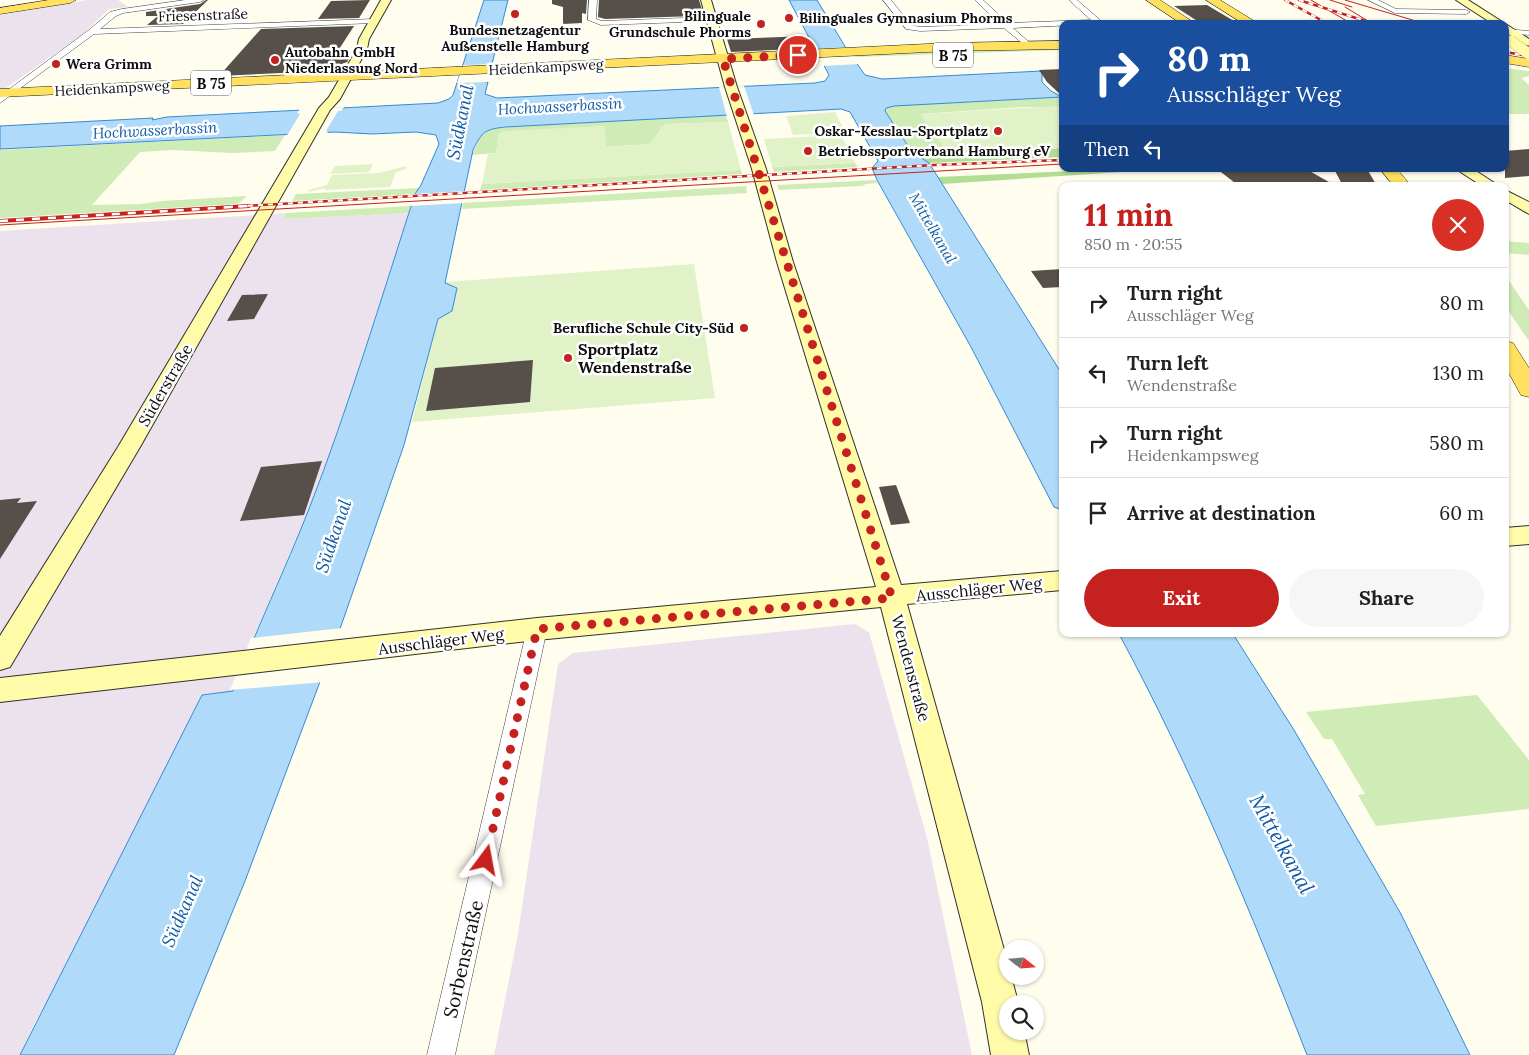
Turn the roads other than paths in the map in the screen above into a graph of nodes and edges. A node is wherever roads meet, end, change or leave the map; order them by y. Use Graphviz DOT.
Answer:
graph roads {
  1 [pos="42,0"];
  2 [pos="70,0"];
  3 [pos="200,0"];
  4 [pos="386,0"];
  5 [pos="593,0"];
  6 [pos="706,0"];
  7 [pos="887,0"];
  8 [pos="979,0"];
  9 [pos="1073,0"];
  10 [pos="1152,0"];
  11 [pos="1212,0"];
  12 [pos="1372,0"];
  13 [pos="1456,1"];
  14 [pos="0,6"];
  15 [pos="0,11"];
  16 [pos="1466,12"];
  17 [pos="711,19"];
  18 [pos="374,20"];
  19 [pos="1096,20"];
  20 [pos="1184,20"];
  21 [pos="1246,20"];
  22 [pos="1480,20"];
  23 [pos="1487,20"];
  24 [pos="1059,23"];
  25 [pos="1006,26"];
  26 [pos="92,32"];
  27 [pos="1509,32"];
  28 [pos="1529,32"];
  29 [pos="1509,33"];
  30 [pos="1509,34"];
  31 [pos="364,39"];
  32 [pos="1529,44"];
  33 [pos="1027,45"];
  34 [pos="1059,45"];
  35 [pos="1059,52"];
  36 [pos="1529,54"];
  37 [pos="853,56"];
  38 [pos="1509,60"];
  39 [pos="724,62"];
  40 [pos="1529,63"];
  41 [pos="1509,67"];
  42 [pos="1529,70"];
  43 [pos="331,88"];
  44 [pos="3,95"];
  45 [pos="1391,172"];
  46 [pos="1468,172"];
  47 [pos="1399,182"];
  48 [pos="1485,182"];
  49 [pos="1509,196"];
  50 [pos="1529,209"];
  51 [pos="1509,354"];
  52 [pos="1526,381"];
  53 [pos="1529,534"];
  54 [pos="1509,536"];
  55 [pos="1059,580"];
  56 [pos="892,598"];
  57 [pos="537,629"];
  58 [pos="0,658"];
  59 [pos="0,690"];
  60 [pos="441,1055"];
  61 [pos="1010,1055"];
  1 -- 14 [label="main road"];
  2 -- 15 [label="main road"];
  3 -- 26 [label="street"];
  4 -- 18 [label="street, Süderstraße"];
  5 -- 17 [label="street"];
  6 -- 17 [label="street, Wendenstraße"];
  7 -- 25 [label="street"];
  8 -- 25 [label="street"];
  9 -- 19 [label="street"];
  10 -- 20 [label="main road"];
  11 -- 21 [label="main road"];
  12 -- 16 [label="street"];
  13 -- 16 [label="street"];
  13 -- 23 [label="street"];
  16 -- 22 [label="street"];
  17 -- 39 [label="street, Wendenstraße"];
  18 -- 26 [label="street, Friesenstraße"];
  18 -- 31 [label="street, Süderstraße"];
  24 -- 25 [label="street"];
  25 -- 33 [label="street"];
  26 -- 44 [label="street"];
  27 -- 28 [label="street"];
  29 -- 32 [label="street"];
  30 -- 36 [label="street, bridge"];
  31 -- 43 [label="street, Süderstraße"];
  31 -- 43 [label="street, Süderstraße"];
  33 -- 34 [label="main road, Heidenkampsweg / B 75"];
  33 -- 37 [label="main road, Heidenkampsweg / B 75"];
  35 -- 37 [label="main road, Heidenkampsweg / B 75"];
  37 -- 39 [label="main road, Heidenkampsweg / B 75"];
  38 -- 40 [label="main road"];
  39 -- 43 [label="main road, Heidenkampsweg / B 75"];
  39 -- 56 [label="street, Wendenstraße"];
  41 -- 42 [label="main road"];
  43 -- 44 [label="main road, Heidenkampsweg / B 75"];
  43 -- 58 [label="street, Süderstraße"];
  45 -- 47 [label="main road"];
  46 -- 48 [label="street"];
  49 -- 50 [label="street"];
  51 -- 52 [label="main road"];
  53 -- 54 [label="street"];
  55 -- 56 [label="street, Ausschläger Weg"];
  56 -- 57 [label="street, Ausschläger Weg"];
  56 -- 61 [label="street, Wendenstraße"];
  57 -- 59 [label="street, Ausschläger Weg"];
  57 -- 60 [label="street, Sorbenstraße"];
}
